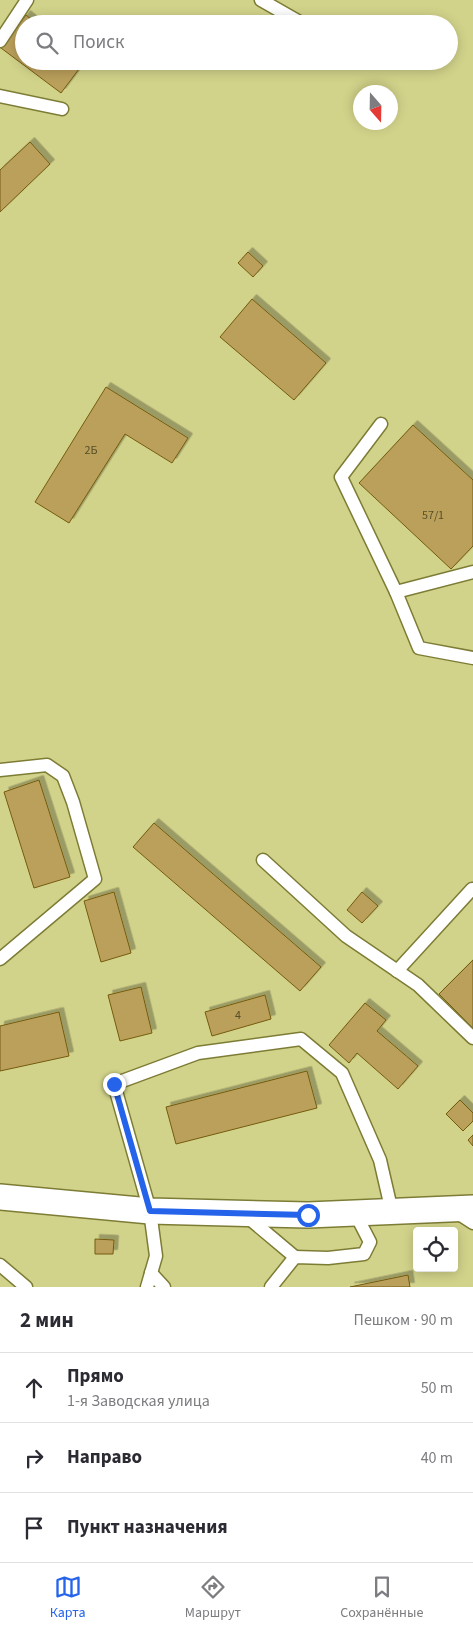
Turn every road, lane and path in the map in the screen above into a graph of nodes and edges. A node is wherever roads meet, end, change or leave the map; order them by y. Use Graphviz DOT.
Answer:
graph roads {
  1 [pos="27,0"];
  2 [pos="261,0"];
  3 [pos="17,15"];
  4 [pos="287,15"];
  5 [pos="15,18"];
  6 [pos="0,41"];
  7 [pos="0,96"];
  8 [pos="62,109"];
  9 [pos="381,424"];
  10 [pos="473,572"];
  11 [pos="396,592"];
  12 [pos="473,658"];
  13 [pos="0,770"];
  14 [pos="263,860"];
  15 [pos="472,889"];
  16 [pos="0,959"];
  17 [pos="397,971"];
  18 [pos="473,1038"];
  19 [pos="0,1197"];
  20 [pos="462,1209"];
  21 [pos="150,1211"];
  22 [pos="392,1212"];
  23 [pos="243,1213"];
  24 [pos="355,1213"];
  25 [pos="473,1223"];
  26 [pos="294,1257"];
  27 [pos="0,1265"];
  28 [pos="151,1273"];
  29 [pos="26,1287"];
  30 [pos="148,1287"];
  31 [pos="164,1287"];
  32 [pos="271,1287"];
  1 -- 3 [label="lane"];
  2 -- 4 [label="lane"];
  5 -- 6 [label="lane"];
  7 -- 8 [label="lane"];
  9 -- 11 [label="lane"];
  10 -- 11 [label="lane"];
  11 -- 12 [label="lane"];
  13 -- 16 [label="lane"];
  14 -- 17 [label="lane"];
  15 -- 17 [label="lane"];
  17 -- 18 [label="lane"];
  19 -- 21 [label="street"];
  20 -- 22 [label="street"];
  20 -- 25 [label="lane"];
  21 -- 22 [label="lane"];
  21 -- 23 [label="street"];
  21 -- 28 [label="lane"];
  22 -- 24 [label="street"];
  23 -- 24 [label="street"];
  23 -- 26 [label="lane"];
  24 -- 26 [label="lane"];
  26 -- 32 [label="lane"];
  27 -- 29 [label="lane"];
  28 -- 30 [label="lane"];
  28 -- 31 [label="lane"];
}
